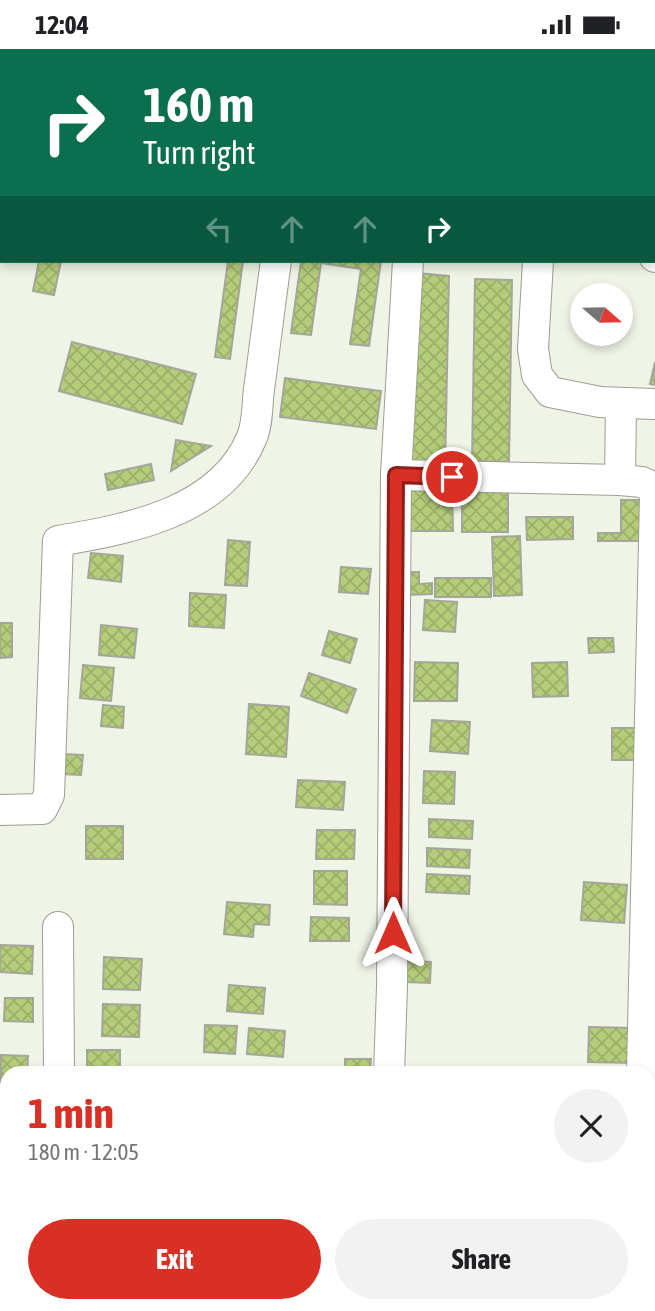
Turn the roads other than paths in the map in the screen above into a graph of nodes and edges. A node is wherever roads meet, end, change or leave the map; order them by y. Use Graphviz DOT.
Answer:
graph roads {
  1 [pos="276,263"];
  2 [pos="408,263"];
  3 [pos="538,263"];
  4 [pos="621,403"];
  5 [pos="655,404"];
  6 [pos="396,475"];
  7 [pos="620,480"];
  8 [pos="654,496"];
  9 [pos="651,804"];
  10 [pos="0,810"];
  11 [pos="58,927"];
  12 [pos="59,1066"];
  13 [pos="389,1066"];
  14 [pos="642,1066"];
  1 -- 10 [label="street"];
  2 -- 6 [label="street"];
  3 -- 4 [label="street"];
  4 -- 5 [label="street"];
  4 -- 7 [label="street"];
  6 -- 7 [label="street"];
  6 -- 13 [label="street"];
  7 -- 8 [label="street"];
  8 -- 9 [label="street"];
  9 -- 14 [label="street"];
  11 -- 12 [label="street"];
}
